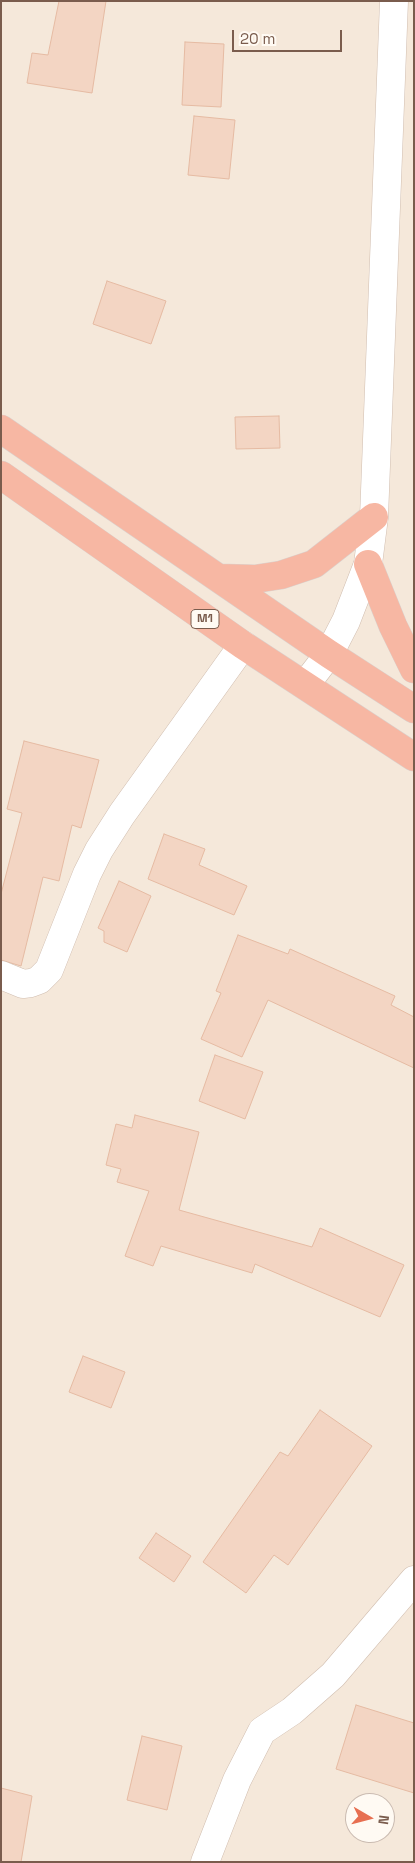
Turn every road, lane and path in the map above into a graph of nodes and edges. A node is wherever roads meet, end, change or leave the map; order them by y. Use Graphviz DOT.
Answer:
graph roads {
  1 [pos="394,1"];
  2 [pos="403,57"];
  3 [pos="1,429"];
  4 [pos="1,475"];
  5 [pos="374,517"];
  6 [pos="368,564"];
  7 [pos="219,578"];
  8 [pos="243,645"];
  9 [pos="329,654"];
  10 [pos="414,670"];
  11 [pos="305,686"];
  12 [pos="414,709"];
  13 [pos="414,757"];
  14 [pos="1,975"];
  15 [pos="414,1580"];
  16 [pos="205,1862"];
  1 -- 2 [label="street"];
  2 -- 5 [label="street"];
  3 -- 7 [label="highway"];
  4 -- 8 [label="highway, M1"];
  5 -- 6 [label="street"];
  5 -- 7 [label="highway"];
  6 -- 9 [label="street"];
  6 -- 10 [label="highway"];
  7 -- 9 [label="highway"];
  8 -- 11 [label="highway, M1"];
  8 -- 14 [label="street"];
  9 -- 11 [label="street"];
  9 -- 12 [label="highway"];
  11 -- 13 [label="highway, M1"];
  15 -- 16 [label="street"];
}
